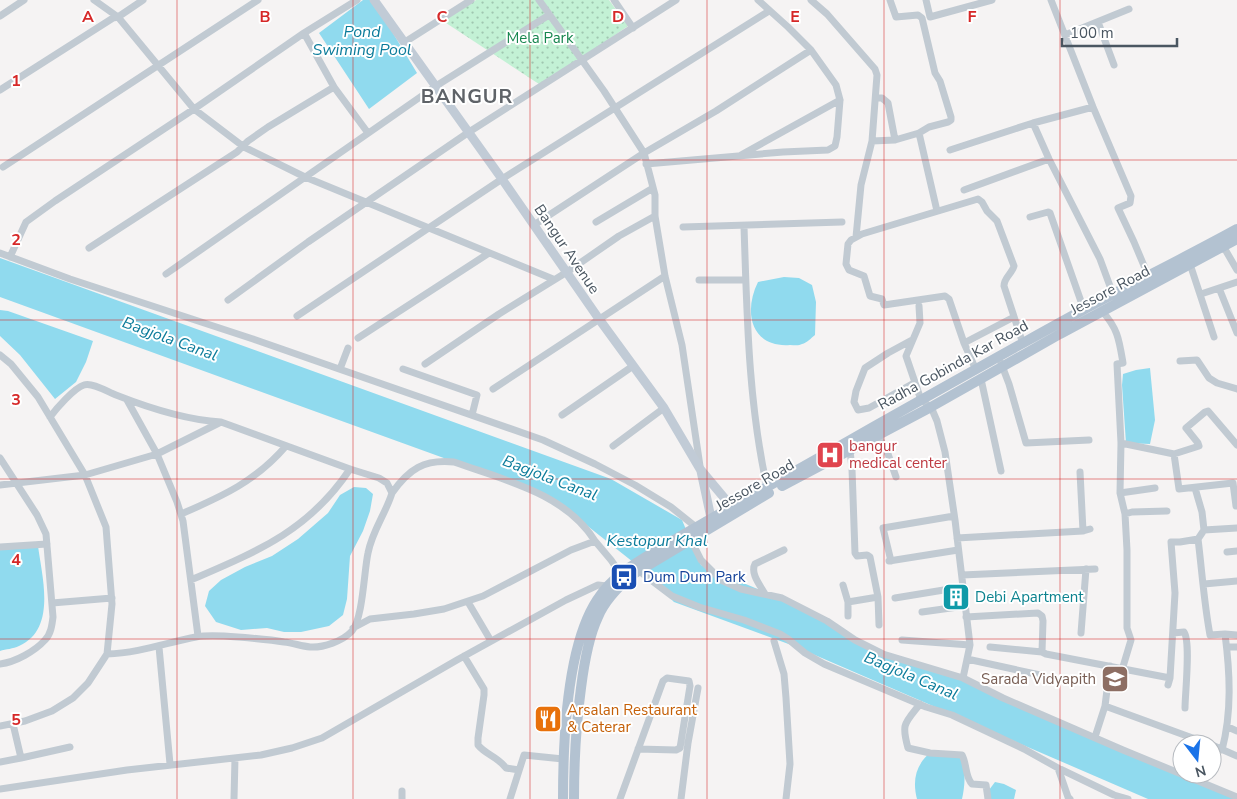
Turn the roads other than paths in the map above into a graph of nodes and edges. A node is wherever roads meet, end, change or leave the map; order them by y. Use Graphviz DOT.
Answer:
graph roads {
  1 [pos="24,0"];
  2 [pos="94,0"];
  3 [pos="143,0"];
  4 [pos="258,0"];
  5 [pos="357,0"];
  6 [pos="374,0"];
  7 [pos="472,0"];
  8 [pos="539,0"];
  9 [pos="614,0"];
  10 [pos="676,0"];
  11 [pos="758,0"];
  12 [pos="811,0"];
  13 [pos="890,0"];
  14 [pos="926,0"];
  15 [pos="992,0"];
  16 [pos="1052,0"];
  17 [pos="1129,9"];
  18 [pos="769,11"];
  19 [pos="549,15"];
  20 [pos="0,16"];
  21 [pos="118,17"];
  22 [pos="1098,22"];
  23 [pos="633,28"];
  24 [pos="304,33"];
  25 [pos="1065,34"];
  26 [pos="405,42"];
  27 [pos="811,50"];
  28 [pos="583,60"];
  29 [pos="1114,65"];
  30 [pos="158,66"];
  31 [pos="436,86"];
  32 [pos="334,87"];
  33 [pos="0,90"];
  34 [pos="876,98"];
  35 [pos="840,100"];
  36 [pos="1093,107"];
  37 [pos="194,109"];
  38 [pos="616,109"];
  39 [pos="1033,123"];
  40 [pos="469,132"];
  41 [pos="368,133"];
  42 [pos="919,133"];
  43 [pos="895,140"];
  44 [pos="872,142"];
  45 [pos="244,147"];
  46 [pos="950,150"];
  47 [pos="644,153"];
  48 [pos="738,156"];
  49 [pos="1049,159"];
  50 [pos="646,164"];
  51 [pos="3,167"];
  52 [pos="304,177"];
  53 [pos="502,179"];
  54 [pos="653,188"];
  55 [pos="964,190"];
  56 [pos="367,202"];
  57 [pos="937,211"];
  58 [pos="654,216"];
  59 [pos="1030,217"];
  60 [pos="596,222"];
  61 [pos="842,222"];
  62 [pos="534,225"];
  63 [pos="744,226"];
  64 [pos="428,227"];
  65 [pos="683,227"];
  66 [pos="1237,229"];
  67 [pos="856,237"];
  68 [pos="1237,239"];
  69 [pos="1221,247"];
  70 [pos="90,248"];
  71 [pos="0,253"];
  72 [pos="489,253"];
  73 [pos="10,257"];
  74 [pos="1190,264"];
  75 [pos="1237,270"];
  76 [pos="567,272"];
  77 [pos="166,274"];
  78 [pos="665,276"];
  79 [pos="553,279"];
  80 [pos="699,280"];
  81 [pos="746,280"];
  82 [pos="1150,280"];
  83 [pos="1237,282"];
  84 [pos="1219,288"];
  85 [pos="1200,294"];
  86 [pos="1115,299"];
  87 [pos="228,300"];
  88 [pos="919,306"];
  89 [pos="1084,310"];
  90 [pos="1102,311"];
  91 [pos="297,316"];
  92 [pos="1014,317"];
  93 [pos="599,319"];
  94 [pos="1237,332"];
  95 [pos="1214,337"];
  96 [pos="358,338"];
  97 [pos="912,340"];
  98 [pos="964,343"];
  99 [pos="1022,344"];
  100 [pos="348,348"];
  101 [pos="0,355"];
  102 [pos="1180,361"];
  103 [pos="1000,362"];
  104 [pos="425,364"];
  105 [pos="633,366"];
  106 [pos="340,369"];
  107 [pos="403,369"];
  108 [pos="979,374"];
  109 [pos="914,383"];
  110 [pos="493,389"];
  111 [pos="1237,389"];
  112 [pos="128,400"];
  113 [pos="921,400"];
  114 [pos="931,407"];
  115 [pos="664,408"];
  116 [pos="472,415"];
  117 [pos="562,415"];
  118 [pos="50,417"];
  119 [pos="220,422"];
  120 [pos="878,435"];
  121 [pos="1088,440"];
  122 [pos="1121,444"];
  123 [pos="1237,445"];
  124 [pos="286,446"];
  125 [pos="613,446"];
  126 [pos="850,450"];
  127 [pos="156,454"];
  128 [pos="1174,454"];
  129 [pos="0,458"];
  130 [pos="700,468"];
  131 [pos="350,469"];
  132 [pos="1001,471"];
  133 [pos="1080,472"];
  134 [pos="85,475"];
  135 [pos="896,477"];
  136 [pos="15,483"];
  137 [pos="0,485"];
  138 [pos="767,487"];
  139 [pos="1155,488"];
  140 [pos="1195,488"];
  141 [pos="392,493"];
  142 [pos="1120,493"];
  143 [pos="1236,506"];
  144 [pos="735,510"];
  145 [pos="1168,511"];
  146 [pos="181,514"];
  147 [pos="1125,514"];
  148 [pos="954,516"];
  149 [pos="713,522"];
  150 [pos="696,527"];
  151 [pos="1237,528"];
  152 [pos="1204,530"];
  153 [pos="689,536"];
  154 [pos="957,538"];
  155 [pos="1198,539"];
  156 [pos="595,541"];
  157 [pos="46,544"];
  158 [pos="0,547"];
  159 [pos="784,550"];
  160 [pos="958,550"];
  161 [pos="1237,551"];
  162 [pos="1227,552"];
  163 [pos="636,568"];
  164 [pos="1086,569"];
  165 [pos="1095,569"];
  166 [pos="962,575"];
  167 [pos="191,580"];
  168 [pos="1237,580"];
  169 [pos="616,582"];
  170 [pos="1204,584"];
  171 [pos="843,585"];
  172 [pos="962,587"];
  173 [pos="764,594"];
  174 [pos="878,597"];
  175 [pos="112,598"];
  176 [pos="895,598"];
  177 [pos="468,602"];
  178 [pos="848,602"];
  179 [pos="52,603"];
  180 [pos="965,606"];
  181 [pos="922,612"];
  182 [pos="848,616"];
  183 [pos="966,617"];
  184 [pos="879,625"];
  185 [pos="353,629"];
  186 [pos="1081,633"];
  187 [pos="1173,633"];
  188 [pos="1225,634"];
  189 [pos="1237,635"];
  190 [pos="198,636"];
  191 [pos="902,640"];
  192 [pos="491,641"];
  193 [pos="774,641"];
  194 [pos="970,645"];
  195 [pos="158,647"];
  196 [pos="990,647"];
  197 [pos="1227,647"];
  198 [pos="1237,647"];
  199 [pos="1042,652"];
  200 [pos="107,654"];
  201 [pos="464,656"];
  202 [pos="967,659"];
  203 [pos="0,664"];
  204 [pos="1110,666"];
  205 [pos="1122,670"];
  206 [pos="1040,676"];
  207 [pos="963,678"];
  208 [pos="1233,684"];
  209 [pos="698,688"];
  210 [pos="920,704"];
  211 [pos="1105,706"];
  212 [pos="1185,708"];
  213 [pos="571,722"];
  214 [pos="13,724"];
  215 [pos="0,726"];
  216 [pos="1228,727"];
  217 [pos="1237,730"];
  218 [pos="1180,734"];
  219 [pos="1095,737"];
  220 [pos="70,747"];
  221 [pos="638,749"];
  222 [pos="1222,750"];
  223 [pos="1237,756"];
  224 [pos="21,758"];
  225 [pos="235,758"];
  226 [pos="563,759"];
  227 [pos="0,762"];
  228 [pos="170,764"];
  229 [pos="1058,768"];
  230 [pos="519,770"];
  231 [pos="0,789"];
  232 [pos="402,791"];
  233 [pos="1237,797"];
  234 [pos="1125,798"];
  235 [pos="234,799"];
  236 [pos="402,799"];
  237 [pos="510,799"];
  238 [pos="563,799"];
  239 [pos="574,799"];
  240 [pos="620,799"];
  241 [pos="681,799"];
  242 [pos="786,799"];
  243 [pos="988,799"];
  244 [pos="1070,799"];
  1 -- 20 [label="street"];
  2 -- 21 [label="street"];
  3 -- 21 [label="street"];
  4 -- 30 [label="street"];
  5 -- 24 [label="street"];
  6 -- 26 [label="street, Bangur Avenue"];
  7 -- 26 [label="street"];
  8 -- 19 [label="street"];
  9 -- 23 [label="street"];
  10 -- 23 [label="street"];
  11 -- 18 [label="street"];
  12 -- 34 [label="street"];
  13 -- 42 [label="street"];
  14 -- 15 [label="street"];
  16 -- 25 [label="street"];
  17 -- 22 [label="street"];
  18 -- 27 [label="street"];
  18 -- 38 [label="street"];
  19 -- 28 [label="street"];
  19 -- 31 [label="street"];
  21 -- 30 [label="street"];
  21 -- 33 [label="street"];
  22 -- 25 [label="street"];
  22 -- 29 [label="street"];
  23 -- 28 [label="street"];
  24 -- 32 [label="street"];
  24 -- 37 [label="street"];
  25 -- 36 [label="street"];
  26 -- 31 [label="street, Bangur Avenue"];
  27 -- 35 [label="street"];
  27 -- 47 [label="street"];
  28 -- 38 [label="street"];
  28 -- 40 [label="street"];
  30 -- 37 [label="street"];
  30 -- 51 [label="street"];
  31 -- 40 [label="street, Bangur Avenue"];
  31 -- 41 [label="street"];
  32 -- 41 [label="street"];
  32 -- 45 [label="street"];
  34 -- 43 [label="street"];
  34 -- 44 [label="street"];
  35 -- 48 [label="street"];
  35 -- 48 [label="street"];
  36 -- 39 [label="street"];
  36 -- 82 [label="street"];
  37 -- 45 [label="street"];
  37 -- 73 [label="street"];
  38 -- 47 [label="street"];
  38 -- 53 [label="street"];
  39 -- 46 [label="street"];
  39 -- 49 [label="street"];
  40 -- 53 [label="street, Bangur Avenue"];
  40 -- 56 [label="street"];
  41 -- 52 [label="street"];
  42 -- 43 [label="street"];
  42 -- 57 [label="street"];
  43 -- 44 [label="street"];
  44 -- 67 [label="street"];
  45 -- 52 [label="street"];
  45 -- 70 [label="street"];
  47 -- 50 [label="street"];
  47 -- 62 [label="street"];
  48 -- 50 [label="street"];
  49 -- 55 [label="street"];
  49 -- 86 [label="street"];
  50 -- 54 [label="street"];
  52 -- 56 [label="street"];
  52 -- 77 [label="street"];
  53 -- 62 [label="street, Bangur Avenue"];
  53 -- 64 [label="street"];
  54 -- 58 [label="street"];
  54 -- 60 [label="street"];
  56 -- 64 [label="street"];
  56 -- 87 [label="street"];
  57 -- 67 [label="street"];
  57 -- 92 [label="street"];
  58 -- 76 [label="street"];
  58 -- 78 [label="street"];
  59 -- 89 [label="street"];
  61 -- 63 [label="street"];
  62 -- 76 [label="street, Bangur Avenue"];
  63 -- 65 [label="street"];
  63 -- 81 [label="street"];
  64 -- 72 [label="street"];
  64 -- 91 [label="street"];
  66 -- 82 [label="main road, Radha Gobinda Kar Road"];
  67 -- 98 [label="street"];
  68 -- 69 [label="main road, Jessore Road"];
  69 -- 74 [label="main road, Jessore Road"];
  69 -- 75 [label="street"];
  71 -- 73 [label="street"];
  72 -- 79 [label="street"];
  72 -- 96 [label="street"];
  73 -- 106 [label="street"];
  74 -- 82 [label="main road, Jessore Road"];
  74 -- 85 [label="street"];
  76 -- 79 [label="street"];
  76 -- 93 [label="street, Bangur Avenue"];
  78 -- 93 [label="street"];
  78 -- 130 [label="street"];
  79 -- 104 [label="street"];
  80 -- 81 [label="street"];
  81 -- 138 [label="street"];
  82 -- 86 [label="main road, Radha Gobinda Kar Road"];
  83 -- 84 [label="street"];
  84 -- 85 [label="street"];
  84 -- 94 [label="street"];
  85 -- 95 [label="street"];
  86 -- 89 [label="main road, Radha Gobinda Kar Road"];
  86 -- 90 [label="main road, Jessore Road"];
  88 -- 97 [label="street"];
  89 -- 99 [label="main road, Radha Gobinda Kar Road"];
  90 -- 103 [label="main road, Jessore Road"];
  90 -- 122 [label="street"];
  92 -- 98 [label="street"];
  92 -- 99 [label="street"];
  93 -- 105 [label="street, Bangur Avenue"];
  93 -- 110 [label="street"];
  97 -- 109 [label="street"];
  97 -- 109 [label="street"];
  98 -- 108 [label="street"];
  99 -- 103 [label="main road, Radha Gobinda Kar Road"];
  100 -- 106 [label="street"];
  101 -- 118 [label="street"];
  102 -- 111 [label="street"];
  103 -- 108 [label="main road, Radha Gobinda Kar Road"];
  103 -- 121 [label="street"];
  105 -- 115 [label="street, Bangur Avenue"];
  105 -- 117 [label="street"];
  106 -- 116 [label="street"];
  107 -- 116 [label="street"];
  108 -- 113 [label="main road, Radha Gobinda Kar Road"];
  108 -- 114 [label="main road, Jessore Road"];
  108 -- 132 [label="street"];
  109 -- 113 [label="street"];
  112 -- 118 [label="street"];
  112 -- 119 [label="street"];
  112 -- 127 [label="street"];
  113 -- 114 [label="street"];
  113 -- 138 [label="main road, Radha Gobinda Kar Road"];
  114 -- 120 [label="main road, Jessore Road"];
  114 -- 148 [label="street"];
  115 -- 125 [label="street"];
  115 -- 130 [label="street, Bangur Avenue"];
  116 -- 150 [label="street"];
  118 -- 134 [label="street"];
  119 -- 124 [label="street"];
  119 -- 127 [label="street"];
  120 -- 126 [label="main road, Jessore Road"];
  120 -- 135 [label="street"];
  122 -- 128 [label="street"];
  122 -- 142 [label="street"];
  123 -- 128 [label="street"];
  124 -- 131 [label="street"];
  124 -- 146 [label="street"];
  126 -- 144 [label="main road, Jessore Road"];
  126 -- 174 [label="street"];
  127 -- 134 [label="street"];
  127 -- 146 [label="street"];
  128 -- 140 [label="street"];
  129 -- 136 [label="street"];
  130 -- 144 [label="street, Bangur Avenue"];
  130 -- 149 [label="street"];
  131 -- 141 [label="street"];
  131 -- 167 [label="street"];
  133 -- 154 [label="street"];
  134 -- 136 [label="street"];
  134 -- 175 [label="street"];
  136 -- 137 [label="street"];
  136 -- 157 [label="street"];
  138 -- 144 [label="main road, Radha Gobinda Kar Road"];
  139 -- 142 [label="street"];
  140 -- 143 [label="street"];
  140 -- 152 [label="street"];
  141 -- 156 [label="street"];
  141 -- 185 [label="street"];
  142 -- 147 [label="street"];
  144 -- 149 [label="main road, Radha Gobinda Kar Road"];
  145 -- 147 [label="street"];
  146 -- 167 [label="street"];
  147 -- 205 [label="street"];
  148 -- 154 [label="street"];
  148 -- 160 [label="street"];
  149 -- 150 [label="main road, Radha Gobinda Kar Road"];
  149 -- 153 [label="main road, Jessore Road"];
  150 -- 153 [label="main road, Radha Gobinda Kar Road"];
  151 -- 152 [label="street"];
  152 -- 155 [label="street"];
  153 -- 163 [label="main road, Jessore Road"];
  153 -- 173 [label="street"];
  154 -- 160 [label="street"];
  155 -- 170 [label="street"];
  155 -- 187 [label="street"];
  156 -- 169 [label="street"];
  156 -- 177 [label="street"];
  157 -- 158 [label="street"];
  157 -- 179 [label="street"];
  159 -- 173 [label="street"];
  160 -- 166 [label="street"];
  161 -- 162 [label="street"];
  163 -- 169 [label="main road, Jessore Road"];
  163 -- 210 [label="street"];
  164 -- 165 [label="street"];
  164 -- 166 [label="street"];
  164 -- 186 [label="street"];
  166 -- 172 [label="street"];
  167 -- 190 [label="street"];
  168 -- 170 [label="street"];
  169 -- 192 [label="street"];
  169 -- 213 [label="main road, Jessore Road"];
  170 -- 188 [label="street"];
  171 -- 178 [label="street"];
  172 -- 176 [label="street"];
  172 -- 180 [label="street"];
  173 -- 207 [label="street"];
  174 -- 178 [label="street"];
  174 -- 184 [label="street"];
  175 -- 179 [label="street"];
  175 -- 200 [label="street"];
  177 -- 185 [label="street"];
  177 -- 192 [label="street"];
  178 -- 182 [label="street"];
  179 -- 203 [label="street"];
  180 -- 181 [label="street"];
  180 -- 183 [label="street"];
  183 -- 194 [label="street"];
  183 -- 199 [label="street"];
  185 -- 190 [label="street"];
  187 -- 205 [label="street"];
  187 -- 212 [label="street"];
  188 -- 189 [label="street"];
  188 -- 197 [label="street"];
  190 -- 195 [label="street"];
  191 -- 194 [label="street"];
  192 -- 201 [label="street"];
  193 -- 242 [label="street"];
  194 -- 202 [label="street"];
  195 -- 200 [label="street"];
  195 -- 228 [label="street"];
  196 -- 199 [label="street"];
  197 -- 198 [label="street"];
  197 -- 208 [label="street"];
  199 -- 204 [label="street"];
  200 -- 214 [label="street"];
  201 -- 225 [label="street"];
  201 -- 230 [label="street"];
  202 -- 206 [label="street"];
  202 -- 207 [label="street"];
  204 -- 205 [label="street"];
  204 -- 211 [label="street"];
  207 -- 219 [label="street"];
  208 -- 216 [label="street"];
  209 -- 241 [label="street"];
  210 -- 229 [label="street"];
  210 -- 243 [label="street"];
  211 -- 218 [label="street"];
  211 -- 219 [label="street"];
  213 -- 226 [label="main road, Jessore Road"];
  213 -- 239 [label="main road, Jessore Road"];
  214 -- 215 [label="street"];
  214 -- 224 [label="street"];
  216 -- 217 [label="street"];
  216 -- 222 [label="street"];
  219 -- 233 [label="street"];
  220 -- 224 [label="street"];
  221 -- 221 [label="street"];
  221 -- 240 [label="street"];
  222 -- 223 [label="street"];
  224 -- 227 [label="street"];
  225 -- 228 [label="street"];
  225 -- 235 [label="street"];
  226 -- 230 [label="street"];
  226 -- 238 [label="main road, Jessore Road"];
  228 -- 231 [label="street"];
  229 -- 234 [label="street"];
  229 -- 244 [label="street"];
  230 -- 237 [label="street"];
  232 -- 236 [label="street"];
}
